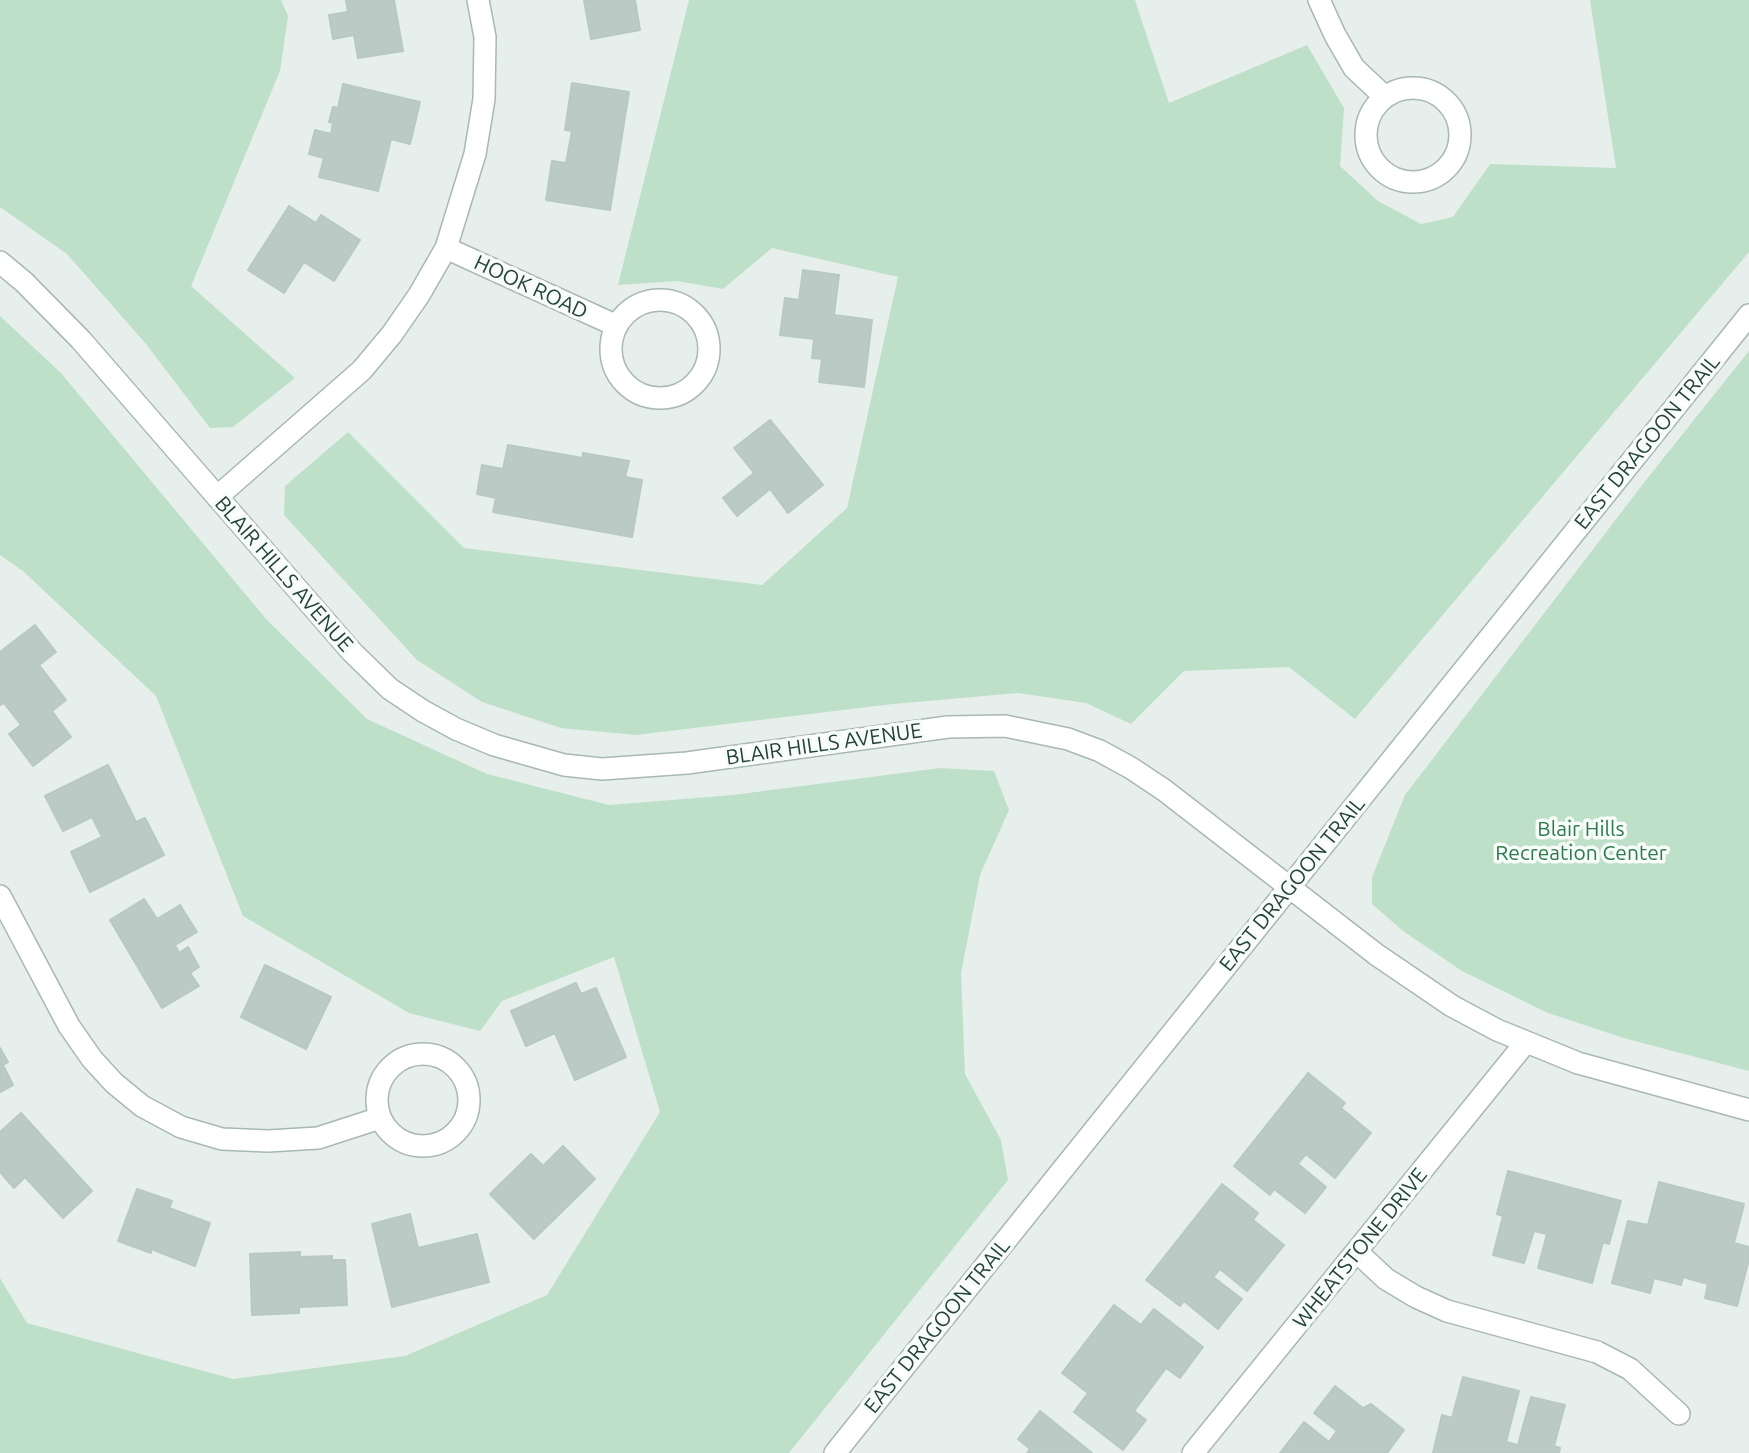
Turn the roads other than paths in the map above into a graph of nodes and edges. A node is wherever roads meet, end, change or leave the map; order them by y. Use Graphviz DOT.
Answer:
graph roads {
  1 [pos="478,0"];
  2 [pos="1319,0"];
  3 [pos="1385,97"];
  4 [pos="446,248"];
  5 [pos="0,262"];
  6 [pos="1749,315"];
  7 [pos="617,326"];
  8 [pos="217,497"];
  9 [pos="1289,889"];
  10 [pos="0,896"];
  11 [pos="1526,1042"];
  12 [pos="1749,1111"];
  13 [pos="380,1118"];
  14 [pos="1357,1252"];
  15 [pos="1679,1414"];
  16 [pos="835,1453"];
  17 [pos="1193,1453"];
  1 -- 4 [label="street"];
  2 -- 3 [label="street"];
  3 -- 3 [label="street"];
  4 -- 7 [label="street, HOOK ROAD"];
  4 -- 8 [label="street"];
  5 -- 8 [label="street, BLAIR HILLS AVENUE"];
  6 -- 9 [label="street, EAST DRAGOON TRAIL"];
  7 -- 7 [label="street"];
  8 -- 9 [label="street, BLAIR HILLS AVENUE"];
  9 -- 11 [label="street, BLAIR HILLS AVENUE"];
  9 -- 16 [label="street, EAST DRAGOON TRAIL"];
  10 -- 13 [label="street"];
  11 -- 12 [label="street, BLAIR HILLS AVENUE"];
  11 -- 14 [label="street, WHEATSTONE DRIVE"];
  13 -- 13 [label="street"];
  14 -- 15 [label="street"];
  14 -- 17 [label="street, WHEATSTONE DRIVE"];
}
